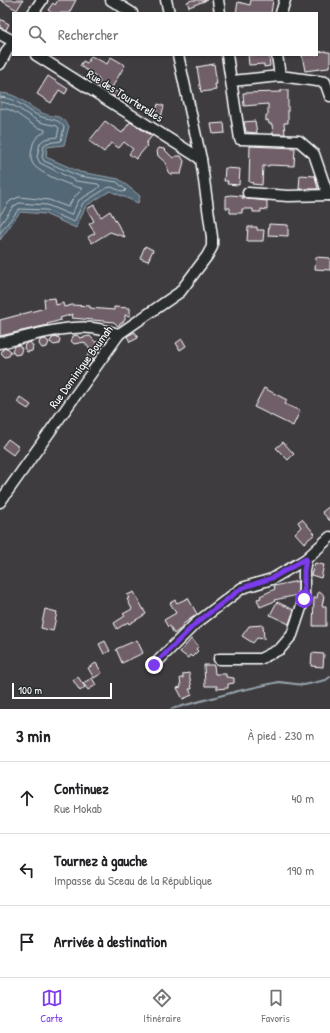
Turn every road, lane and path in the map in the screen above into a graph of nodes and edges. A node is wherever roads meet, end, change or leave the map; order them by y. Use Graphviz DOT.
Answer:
graph roads {
  1 [pos="42,0"];
  2 [pos="111,0"];
  3 [pos="218,0"];
  4 [pos="285,0"];
  5 [pos="35,12"];
  6 [pos="130,12"];
  7 [pos="220,12"];
  8 [pos="281,12"];
  9 [pos="0,34"];
  10 [pos="12,41"];
  11 [pos="12,43"];
  12 [pos="38,56"];
  13 [pos="178,56"];
  14 [pos="227,56"];
  15 [pos="277,56"];
  16 [pos="0,64"];
  17 [pos="280,76"];
  18 [pos="327,79"];
  19 [pos="232,81"];
  20 [pos="330,96"];
  21 [pos="201,158"];
  22 [pos="248,193"];
  23 [pos="329,195"];
  24 [pos="119,334"];
  25 [pos="0,343"];
  26 [pos="0,502"];
  27 [pos="330,537"];
  28 [pos="306,559"];
  29 [pos="219,659"];
  30 [pos="154,665"];
  1 -- 5 [label="street"];
  2 -- 6 [label="street"];
  3 -- 7 [label="street"];
  4 -- 8 [label="street"];
  9 -- 10 [label="street"];
  11 -- 16 [label="street"];
  12 -- 21 [label="street, Rue des Tourterelles"];
  13 -- 21 [label="street, Rue Dominique Boumah"];
  14 -- 19 [label="street"];
  15 -- 17 [label="street"];
  17 -- 18 [label="street"];
  17 -- 19 [label="street"];
  18 -- 20 [label="street"];
  19 -- 23 [label="street"];
  21 -- 24 [label="street, Rue Dominique Boumah"];
  22 -- 23 [label="street"];
  24 -- 25 [label="street"];
  24 -- 26 [label="street, Rue Dominique Boumah"];
  27 -- 28 [label="street"];
  28 -- 29 [label="street"];
  28 -- 30 [label="street"];
}
